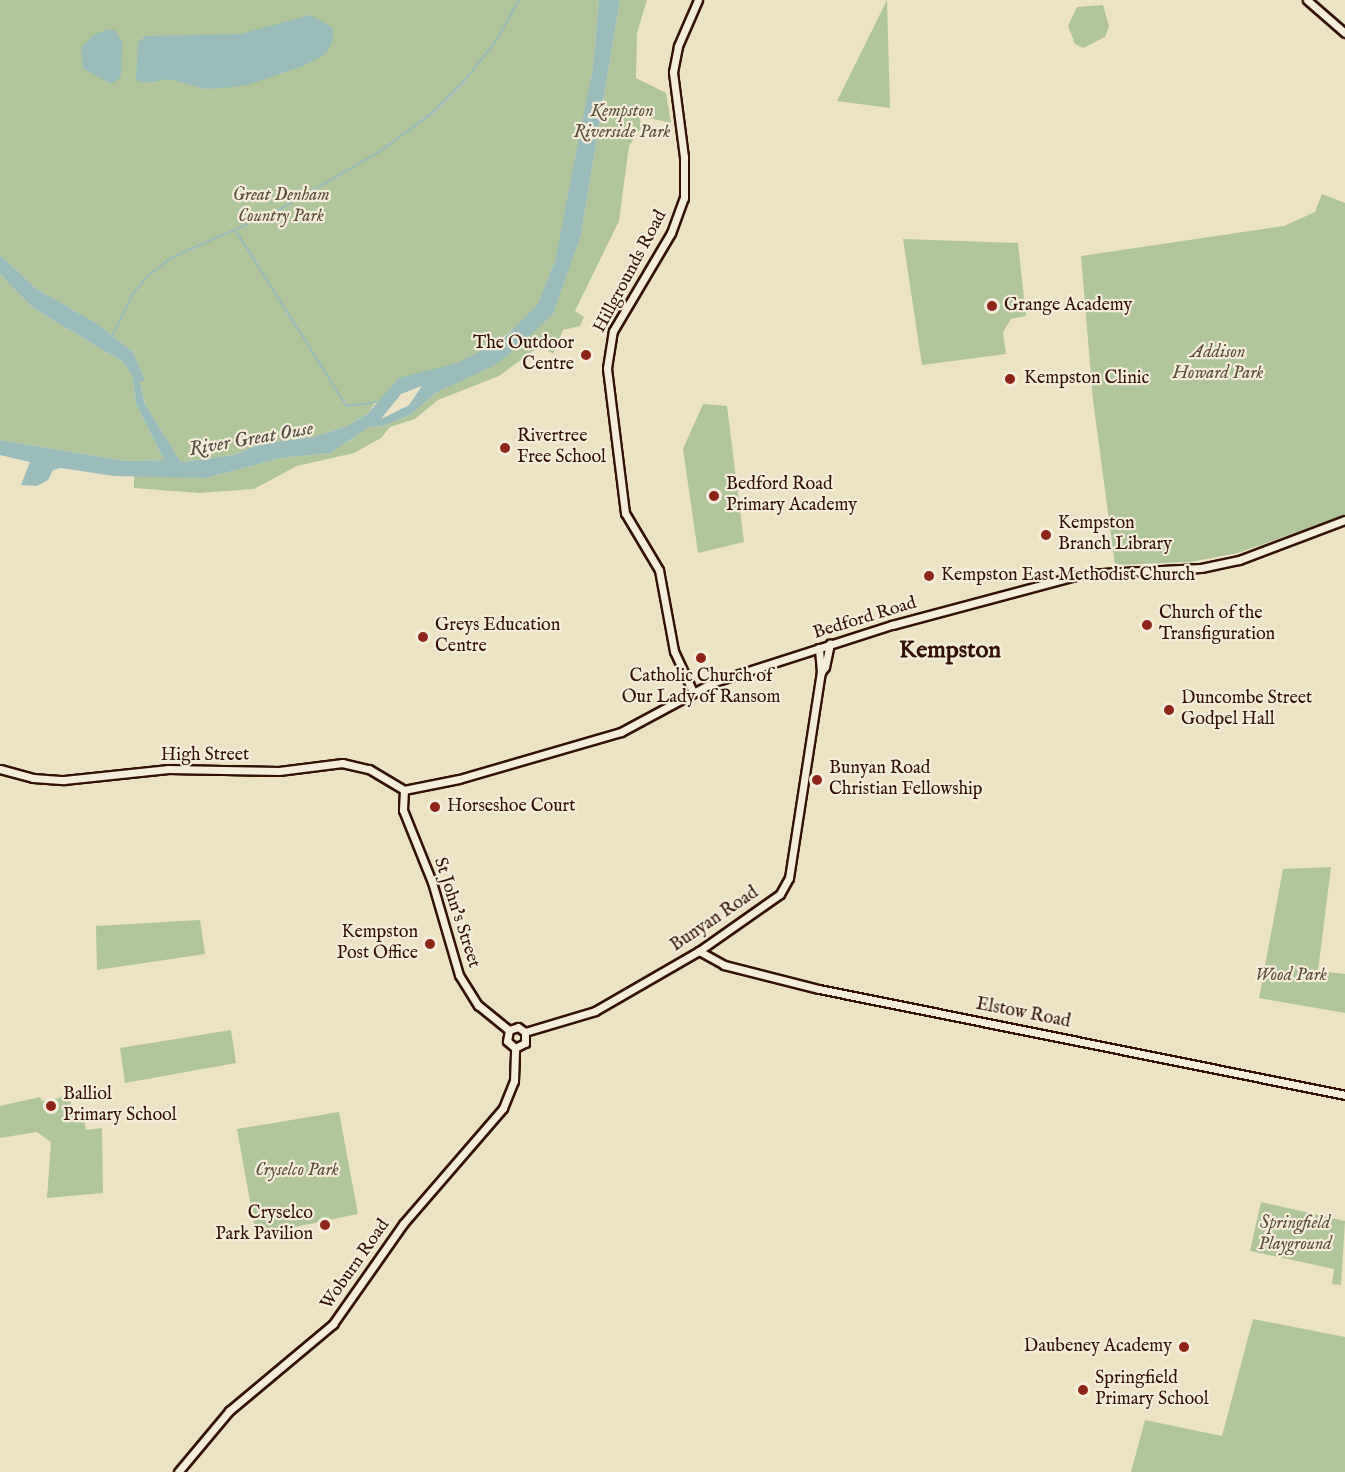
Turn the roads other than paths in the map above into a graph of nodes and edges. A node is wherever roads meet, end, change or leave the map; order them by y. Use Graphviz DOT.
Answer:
graph roads {
  1 [pos="698,0"];
  2 [pos="1307,0"];
  3 [pos="1345,33"];
  4 [pos="1345,520"];
  5 [pos="830,644"];
  6 [pos="819,648"];
  7 [pos="820,672"];
  8 [pos="693,692"];
  9 [pos="0,769"];
  10 [pos="404,790"];
  11 [pos="699,951"];
  12 [pos="508,1030"];
  13 [pos="525,1032"];
  14 [pos="515,1048"];
  15 [pos="1345,1095"];
  16 [pos="178,1472"];
  1 -- 8 [label="main road, Hillgrounds Road"];
  2 -- 3 [label="main road"];
  4 -- 5 [label="main road, Bedford Road"];
  5 -- 6 [label="main road, Bedford Road"];
  5 -- 7 [label="main road, Bunyan Road"];
  6 -- 7 [label="main road, Bunyan Road"];
  6 -- 8 [label="main road, Bedford Road"];
  7 -- 11 [label="main road, Bunyan Road"];
  8 -- 10 [label="main road, Bedford Road"];
  9 -- 10 [label="main road, High Street"];
  10 -- 12 [label="main road, St John's Street"];
  11 -- 13 [label="main road, Bunyan Road"];
  11 -- 15 [label="main road, Elstow Road"];
  12 -- 13 [label="main road"];
  12 -- 14 [label="main road"];
  13 -- 14 [label="main road"];
  14 -- 16 [label="main road, Woburn Road"];
}
